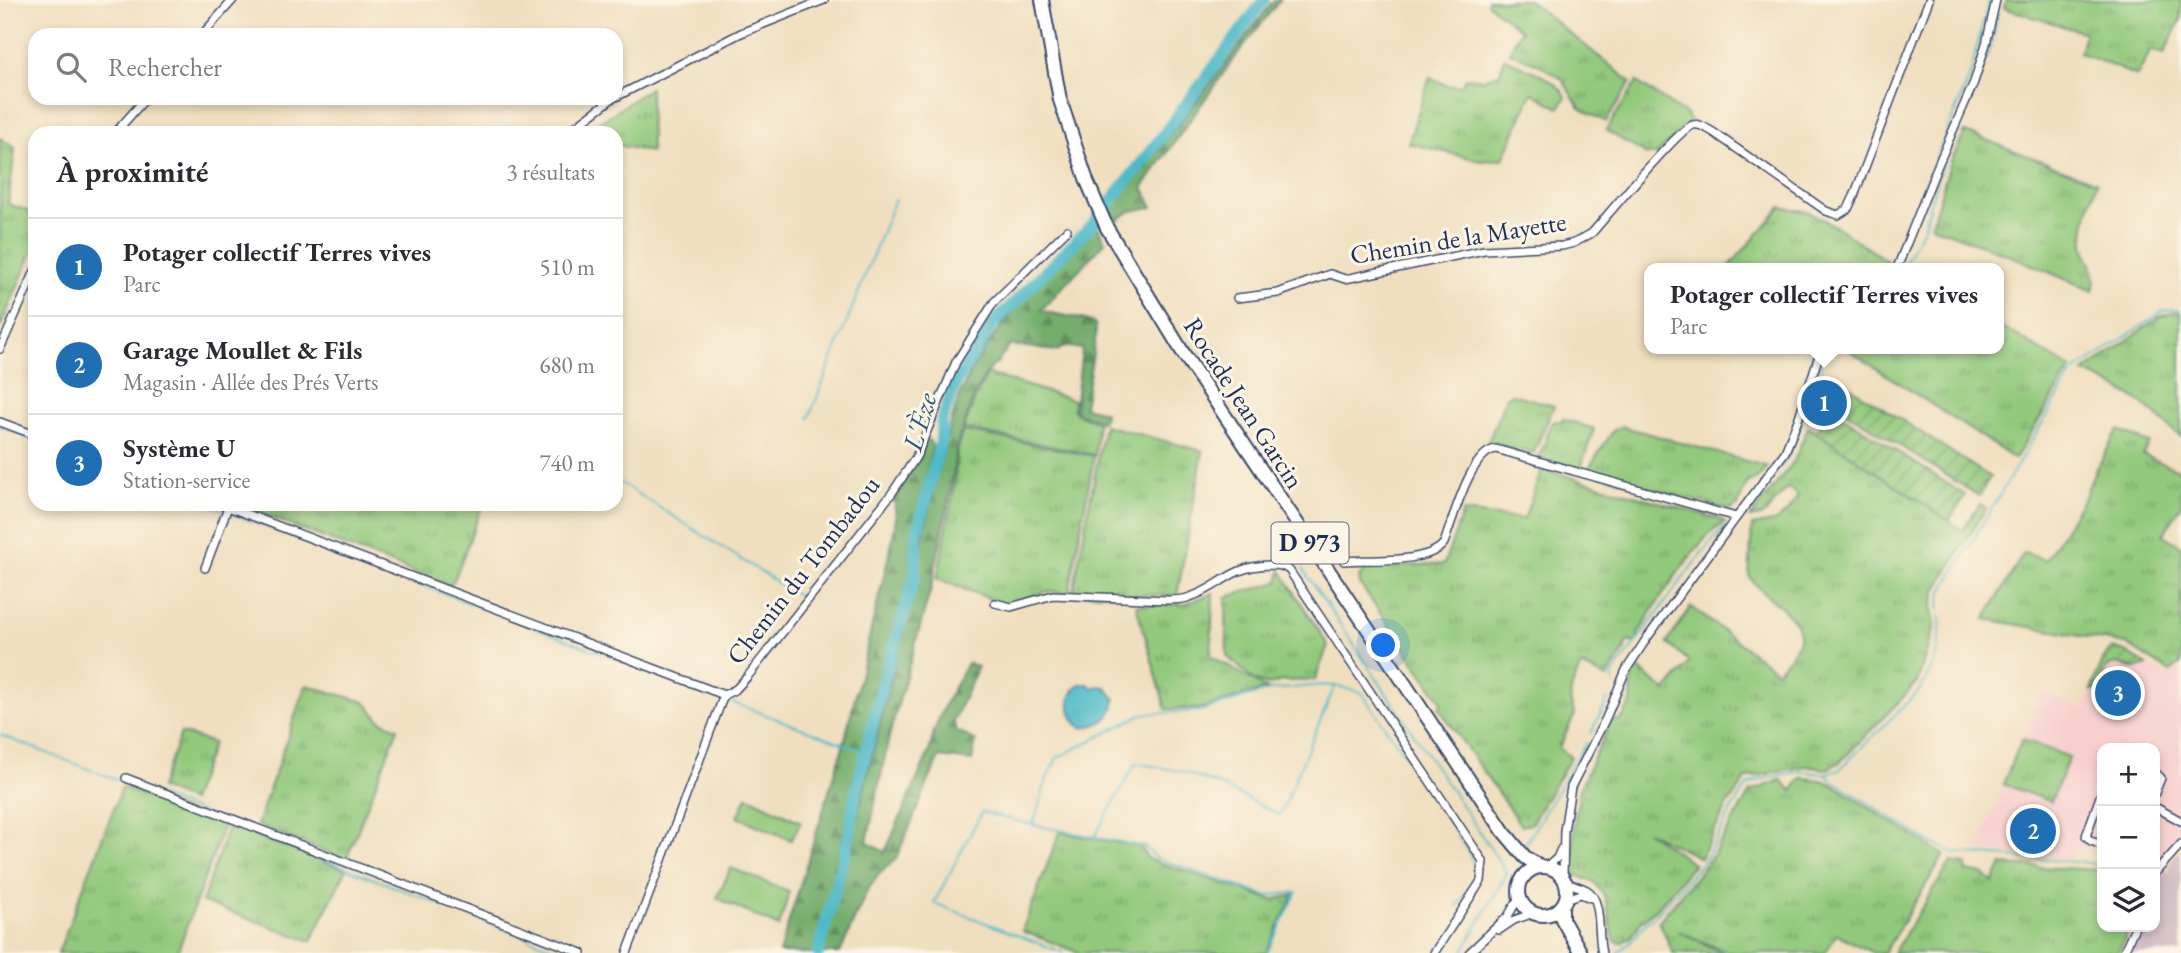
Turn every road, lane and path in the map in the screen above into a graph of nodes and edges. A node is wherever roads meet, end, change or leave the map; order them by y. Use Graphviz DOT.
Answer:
graph roads {
  1 [pos="233,0"];
  2 [pos="824,0"];
  3 [pos="1042,0"];
  4 [pos="1929,0"];
  5 [pos="1996,0"];
  6 [pos="208,28"];
  7 [pos="623,93"];
  8 [pos="140,105"];
  9 [pos="604,105"];
  10 [pos="121,126"];
  11 [pos="576,126"];
  12 [pos="1067,230"];
  13 [pos="1899,263"];
  14 [pos="28,287"];
  15 [pos="1237,298"];
  16 [pos="0,349"];
  17 [pos="1819,354"];
  18 [pos="0,422"];
  19 [pos="28,432"];
  20 [pos="222,511"];
  21 [pos="240,511"];
  22 [pos="1736,517"];
  23 [pos="1344,561"];
  24 [pos="205,568"];
  25 [pos="995,603"];
  26 [pos="724,695"];
  27 [pos="126,778"];
  28 [pos="2097,805"];
  29 [pos="2160,810"];
  30 [pos="2181,821"];
  31 [pos="1564,831"];
  32 [pos="1504,832"];
  33 [pos="2097,843"];
  34 [pos="2181,844"];
  35 [pos="1544,867"];
  36 [pos="2159,869"];
  37 [pos="1522,879"];
  38 [pos="1564,879"];
  39 [pos="1520,896"];
  40 [pos="1564,902"];
  41 [pos="1597,902"];
  42 [pos="1538,914"];
  43 [pos="2133,932"];
  44 [pos="1486,938"];
  45 [pos="1573,939"];
  46 [pos="582,953"];
  47 [pos="627,953"];
  48 [pos="1434,953"];
  49 [pos="1469,953"];
  50 [pos="1581,953"];
  51 [pos="1602,953"];
  52 [pos="2123,953"];
  1 -- 6 [label="street"];
  2 -- 7 [label="street"];
  3 -- 32 [label="main road, Rocade Jean Garcin / D 973"];
  4 -- 15 [label="street, Chemin de la Mayette"];
  5 -- 13 [label="street"];
  8 -- 10 [label="street"];
  9 -- 11 [label="street"];
  12 -- 26 [label="street, Chemin du Tombadou"];
  14 -- 16 [label="street"];
  17 -- 22 [label="street"];
  18 -- 19 [label="street"];
  20 -- 24 [label="street"];
  21 -- 26 [label="street, Chemin du Tombadou"];
  22 -- 23 [label="street"];
  22 -- 31 [label="street"];
  25 -- 48 [label="street"];
  26 -- 47 [label="street"];
  27 -- 46 [label="street"];
  28 -- 33 [label="street"];
  29 -- 30 [label="street"];
  31 -- 35 [label="street"];
  31 -- 38 [label="street"];
  32 -- 35 [label="main road, Rocade Jean Garcin / D 973"];
  32 -- 37 [label="main road, Rocade Jean Garcin / D 973"];
  34 -- 36 [label="street"];
  35 -- 37 [label="main road"];
  35 -- 38 [label="main road"];
  37 -- 39 [label="main road"];
  38 -- 40 [label="main road"];
  38 -- 41 [label="street"];
  39 -- 42 [label="main road"];
  39 -- 44 [label="street"];
  40 -- 41 [label="street"];
  40 -- 42 [label="main road"];
  40 -- 45 [label="main road"];
  41 -- 51 [label="street"];
  42 -- 44 [label="street"];
  42 -- 45 [label="main road"];
  43 -- 52 [label="street"];
  44 -- 49 [label="street"];
  45 -- 50 [label="main road"];
}
